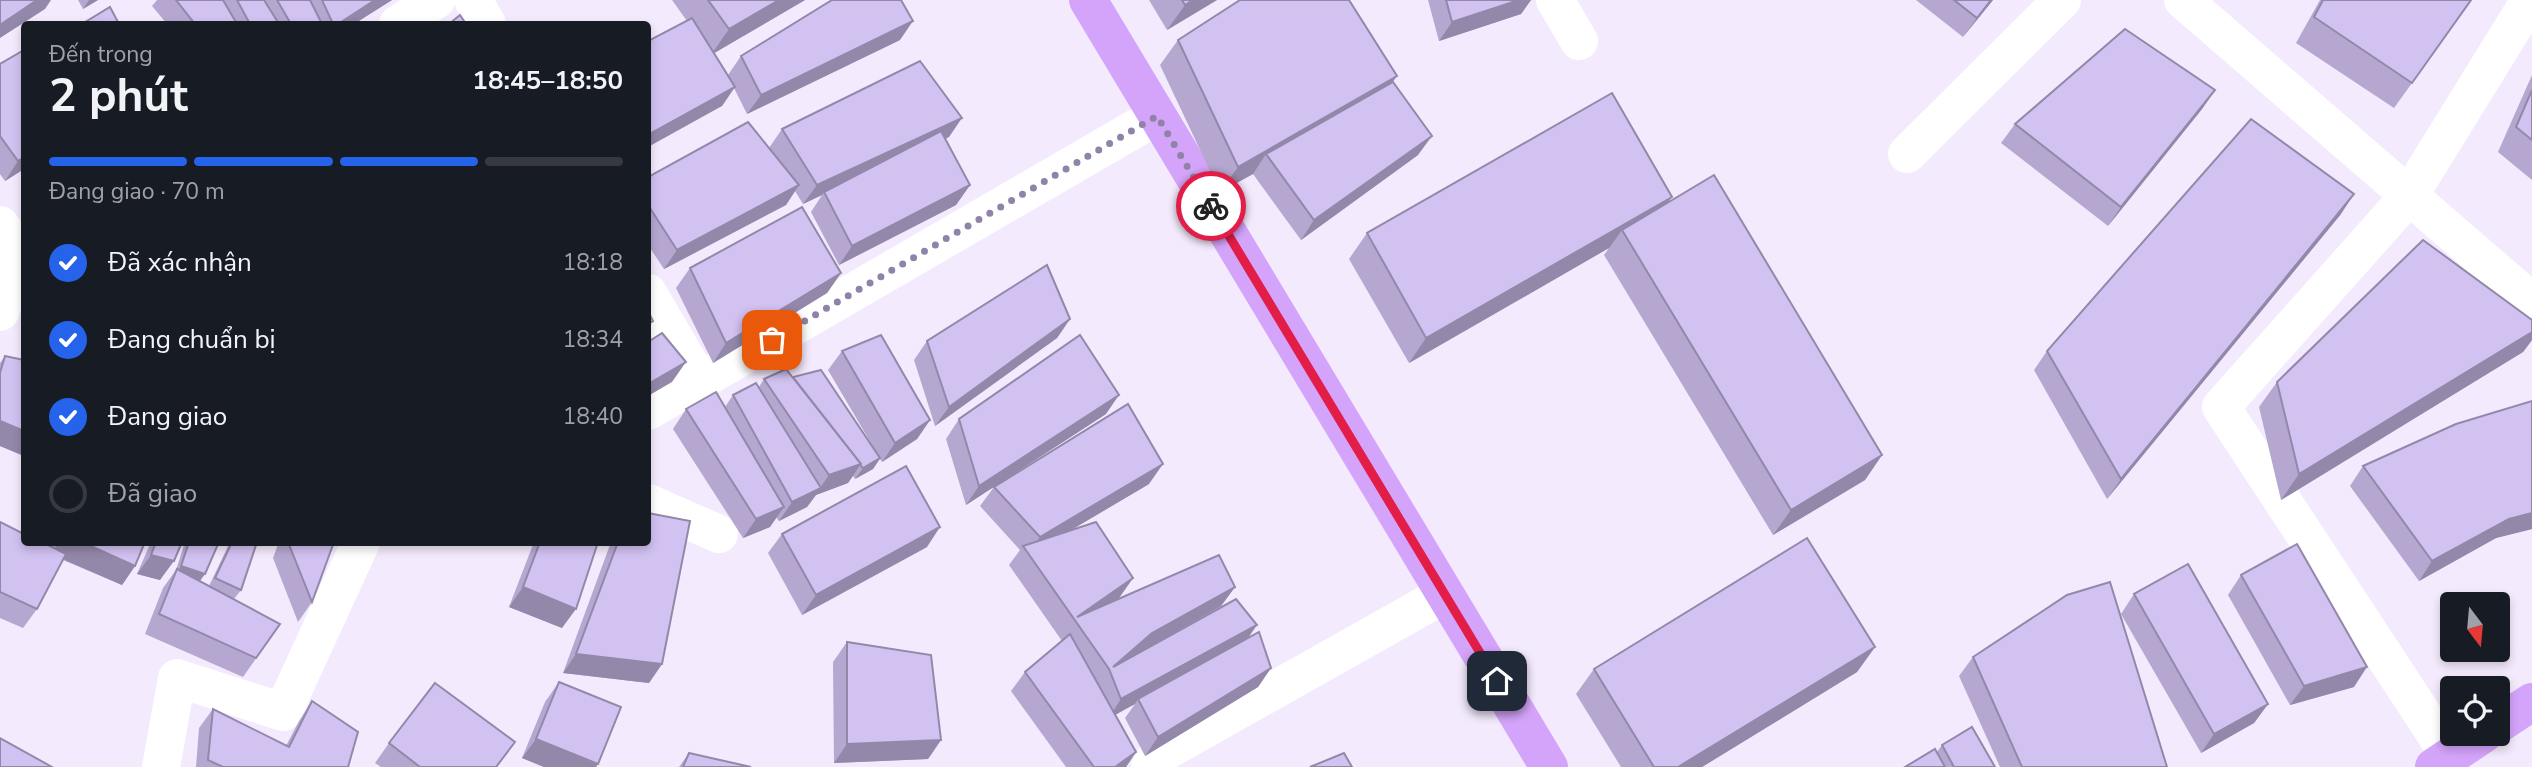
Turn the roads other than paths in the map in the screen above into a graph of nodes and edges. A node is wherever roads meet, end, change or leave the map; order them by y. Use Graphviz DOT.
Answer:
graph roads {
  1 [pos="436,0"];
  2 [pos="473,0"];
  3 [pos="1088,0"];
  4 [pos="1555,0"];
  5 [pos="2062,0"];
  6 [pos="2183,0"];
  7 [pos="2530,0"];
  8 [pos="403,21"];
  9 [pos="485,21"];
  10 [pos="1579,41"];
  11 [pos="1157,116"];
  12 [pos="1907,154"];
  13 [pos="2409,196"];
  14 [pos="0,212"];
  15 [pos="21,213"];
  16 [pos="0,225"];
  17 [pos="21,254"];
  18 [pos="21,258"];
  19 [pos="651,298"];
  20 [pos="2532,302"];
  21 [pos="0,312"];
  22 [pos="700,382"];
  23 [pos="651,409"];
  24 [pos="651,504"];
  25 [pos="719,534"];
  26 [pos="360,546"];
  27 [pos="1445,594"];
  28 [pos="2532,702"];
  29 [pos="2510,716"];
  30 [pos="2466,746"];
  31 [pos="2442,762"];
  32 [pos="161,767"];
  33 [pos="1150,767"];
  34 [pos="1549,767"];
  1 -- 8 [label="street"];
  2 -- 9 [label="street"];
  3 -- 11 [label="main road"];
  4 -- 10 [label="street"];
  5 -- 12 [label="street"];
  6 -- 13 [label="street"];
  7 -- 13 [label="street"];
  11 -- 22 [label="street"];
  11 -- 27 [label="main road"];
  13 -- 20 [label="street"];
  13 -- 31 [label="street"];
  14 -- 15 [label="street"];
  16 -- 17 [label="street"];
  18 -- 21 [label="street"];
  19 -- 22 [label="street"];
  22 -- 23 [label="street"];
  24 -- 25 [label="street"];
  26 -- 32 [label="street"];
  27 -- 33 [label="street"];
  27 -- 34 [label="main road"];
  28 -- 29 [label="main road"];
  30 -- 31 [label="main road"];
}
